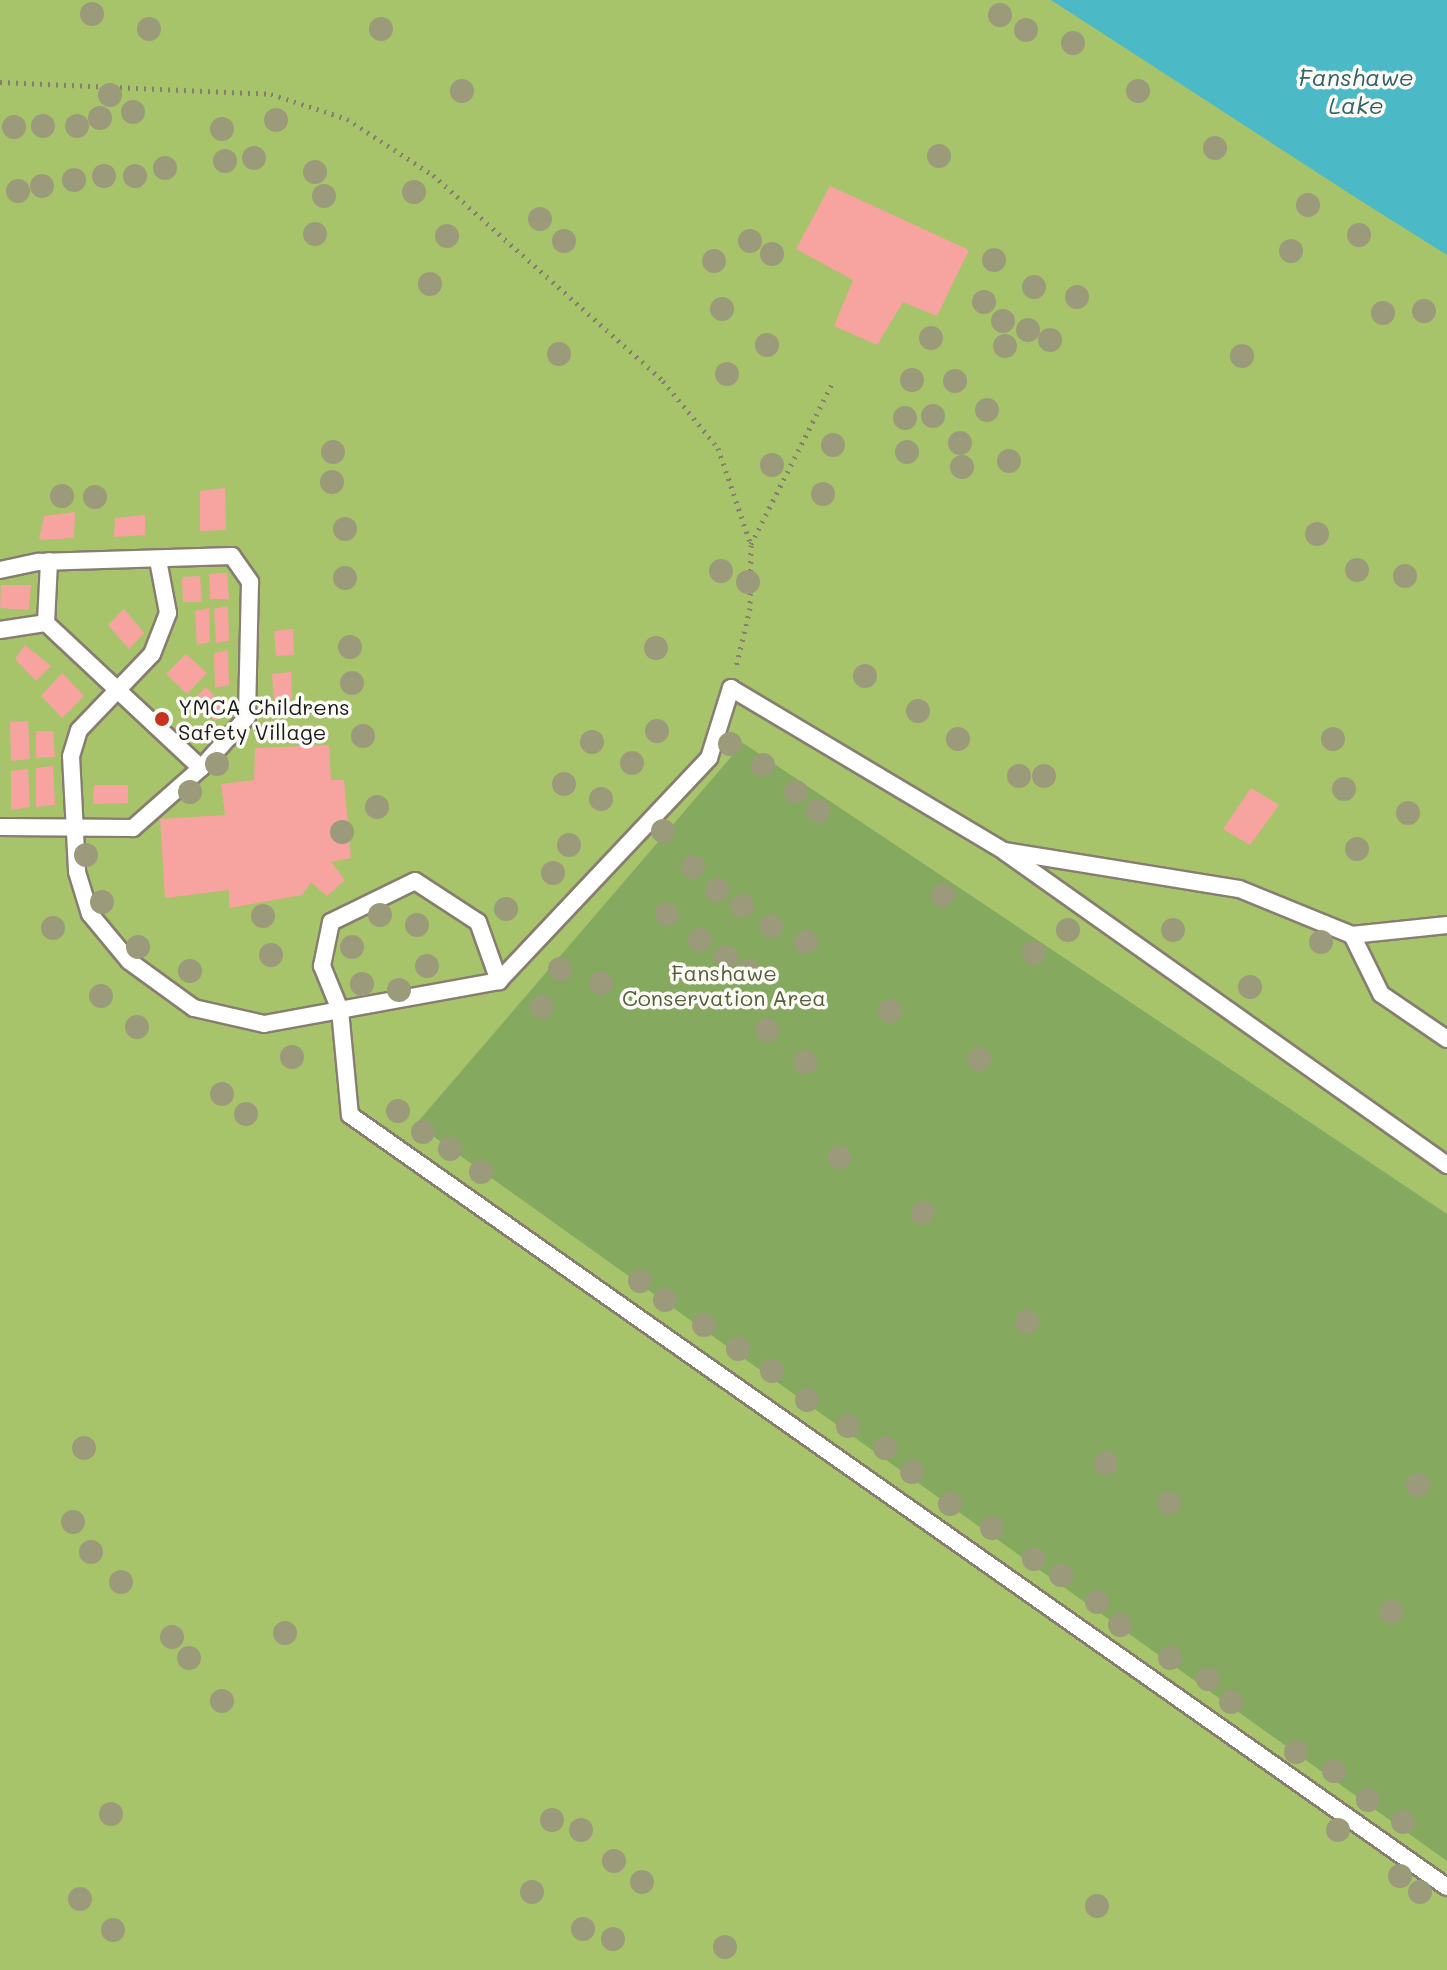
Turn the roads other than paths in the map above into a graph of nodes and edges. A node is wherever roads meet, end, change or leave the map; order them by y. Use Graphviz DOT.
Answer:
graph roads {
  1 [pos="158,560"];
  2 [pos="49,561"];
  3 [pos="0,570"];
  4 [pos="46,623"];
  5 [pos="0,630"];
  6 [pos="118,689"];
  7 [pos="201,768"];
  8 [pos="74,825"];
  9 [pos="0,827"];
  10 [pos="1004,851"];
  11 [pos="1447,925"];
  12 [pos="1352,935"];
  13 [pos="499,981"];
  14 [pos="340,1010"];
  15 [pos="1447,1039"];
  16 [pos="1447,1165"];
  17 [pos="1447,1887"];
  1 -- 2 [label="lane"];
  1 -- 6 [label="lane"];
  1 -- 7 [label="lane"];
  2 -- 3 [label="lane"];
  2 -- 4 [label="lane"];
  4 -- 5 [label="lane"];
  4 -- 6 [label="lane"];
  6 -- 7 [label="lane"];
  6 -- 8 [label="lane"];
  7 -- 8 [label="lane"];
  8 -- 9 [label="lane"];
  8 -- 14 [label="lane"];
  10 -- 12 [label="lane"];
  10 -- 13 [label="lane"];
  10 -- 16 [label="lane"];
  11 -- 12 [label="lane"];
  12 -- 15 [label="lane"];
  13 -- 14 [label="lane"];
  13 -- 14 [label="lane"];
  14 -- 17 [label="lane"];
}
